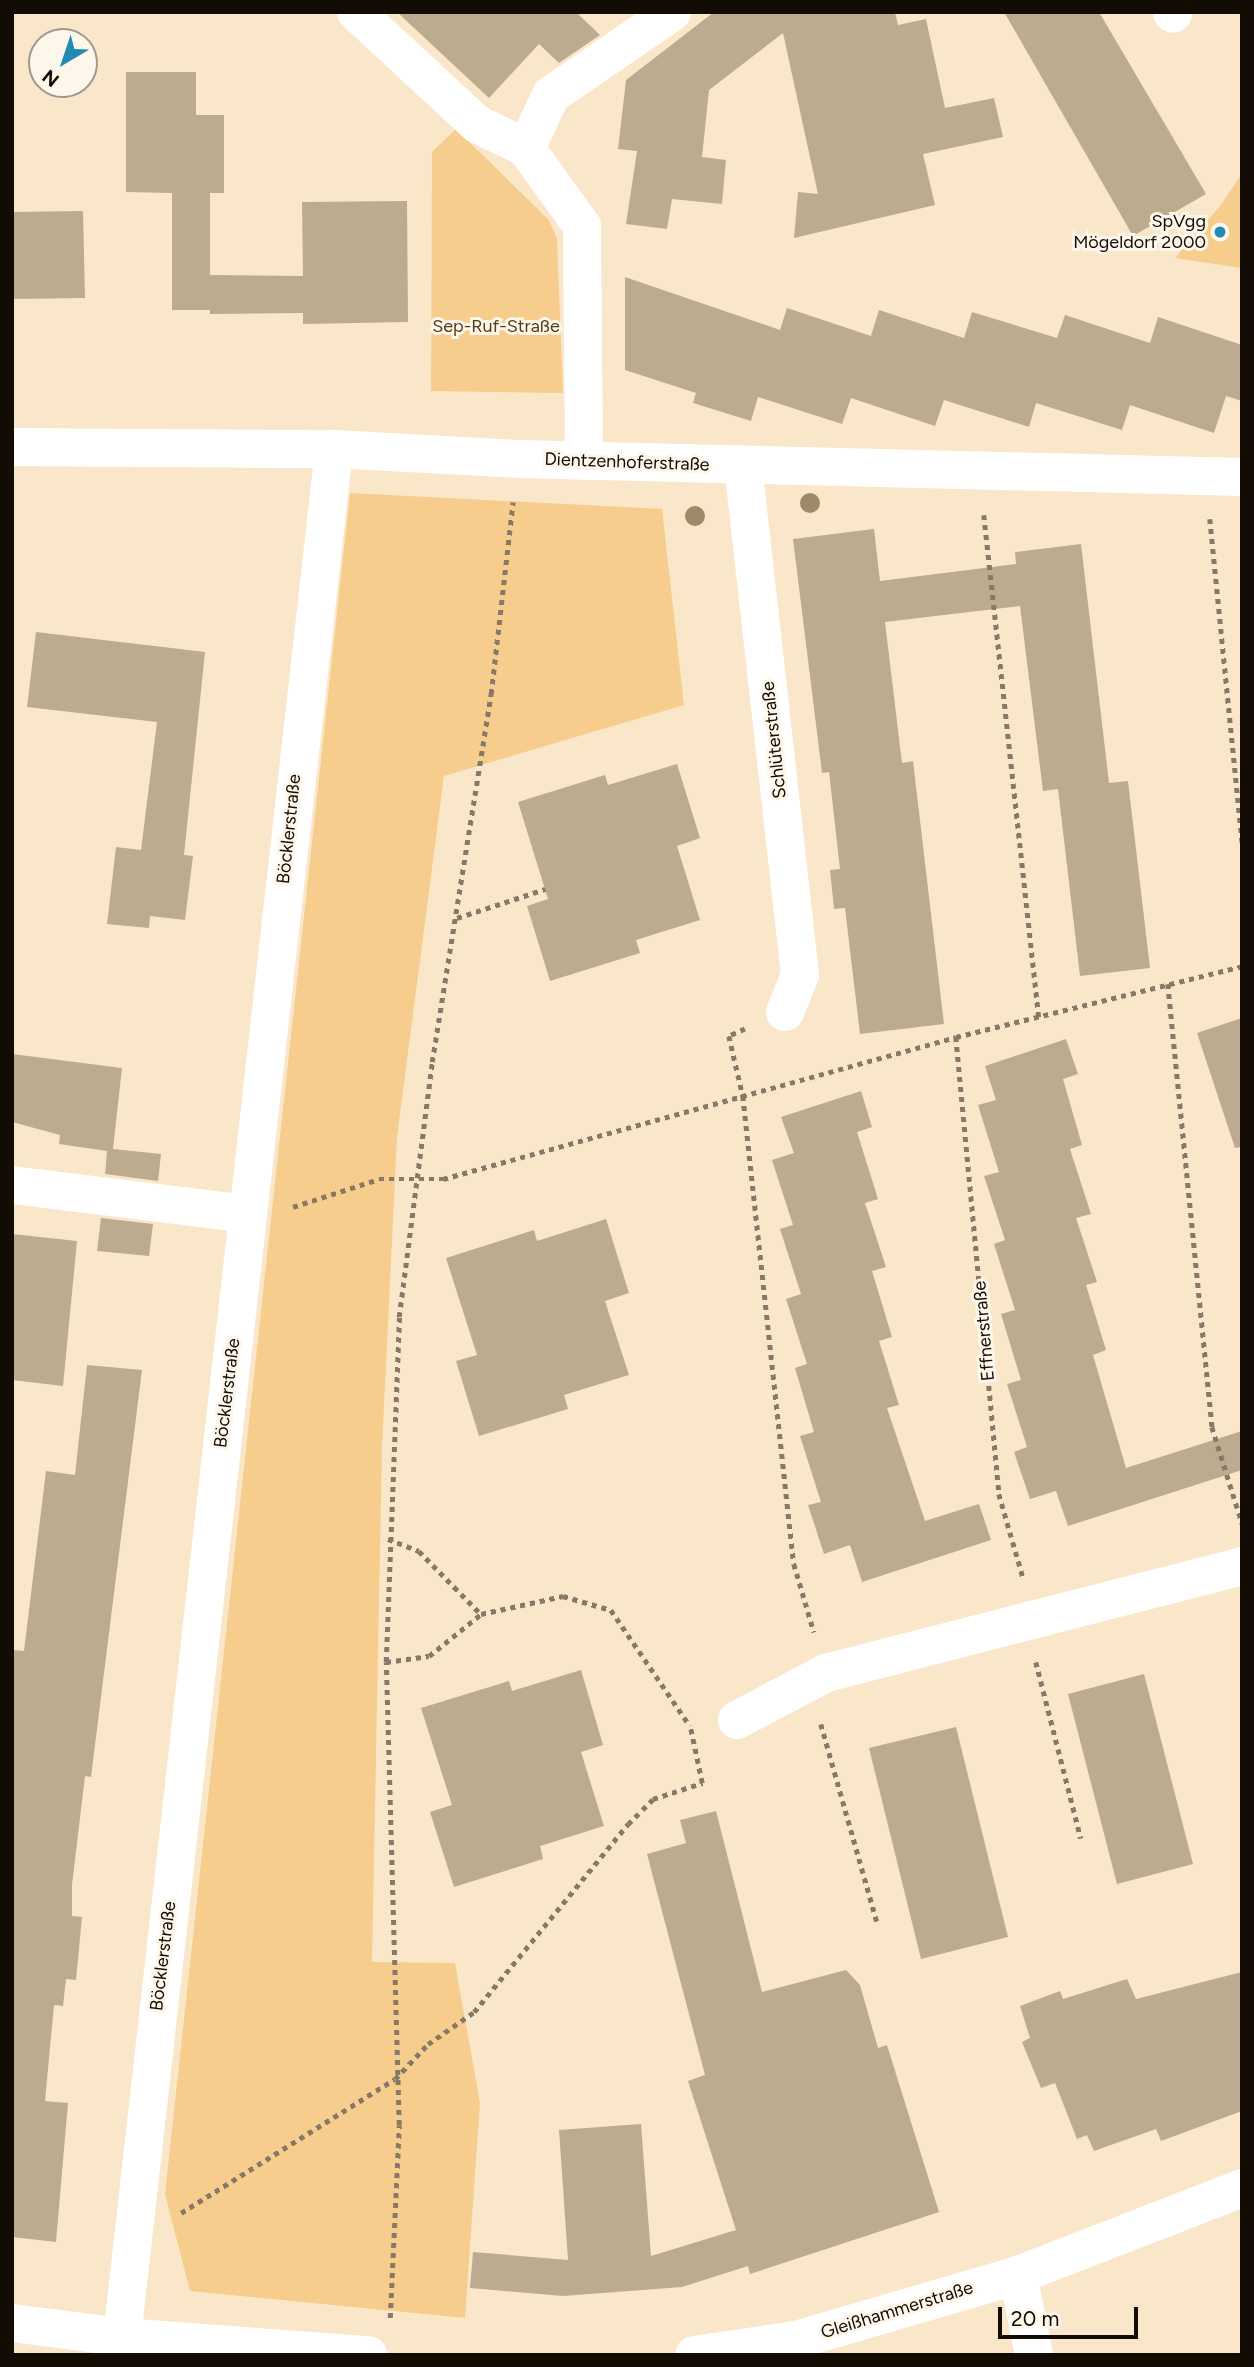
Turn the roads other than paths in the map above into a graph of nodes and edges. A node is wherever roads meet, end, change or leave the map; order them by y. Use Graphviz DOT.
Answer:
graph roads {
  1 [pos="356,12"];
  2 [pos="671,12"];
  3 [pos="526,148"];
  4 [pos="12,447"];
  5 [pos="334,449"];
  6 [pos="584,461"];
  7 [pos="743,465"];
  8 [pos="1224,477"];
  9 [pos="785,1012"];
  10 [pos="12,1185"];
  11 [pos="248,1214"];
  12 [pos="1242,1566"];
  13 [pos="737,1720"];
  14 [pos="1242,2188"];
  15 [pos="1017,2275"];
  16 [pos="12,2323"];
  17 [pos="122,2337"];
  18 [pos="379,2341"];
  19 [pos="694,2355"];
  20 [pos="1034,2355"];
  1 -- 3 [label="street"];
  2 -- 3 [label="street"];
  3 -- 6 [label="street"];
  4 -- 5 [label="street, Dientzenhoferstraße"];
  5 -- 6 [label="street, Dientzenhoferstraße"];
  5 -- 11 [label="street, Böcklerstraße"];
  6 -- 7 [label="street, Dientzenhoferstraße"];
  7 -- 8 [label="street, Dientzenhoferstraße"];
  7 -- 9 [label="street, Schlüterstraße"];
  10 -- 11 [label="street"];
  11 -- 17 [label="street, Böcklerstraße"];
  12 -- 13 [label="street"];
  14 -- 15 [label="street, Gleißhammerstraße"];
  15 -- 19 [label="street, Gleißhammerstraße"];
  15 -- 20 [label="street"];
  16 -- 17 [label="street"];
  17 -- 18 [label="street"];
}
